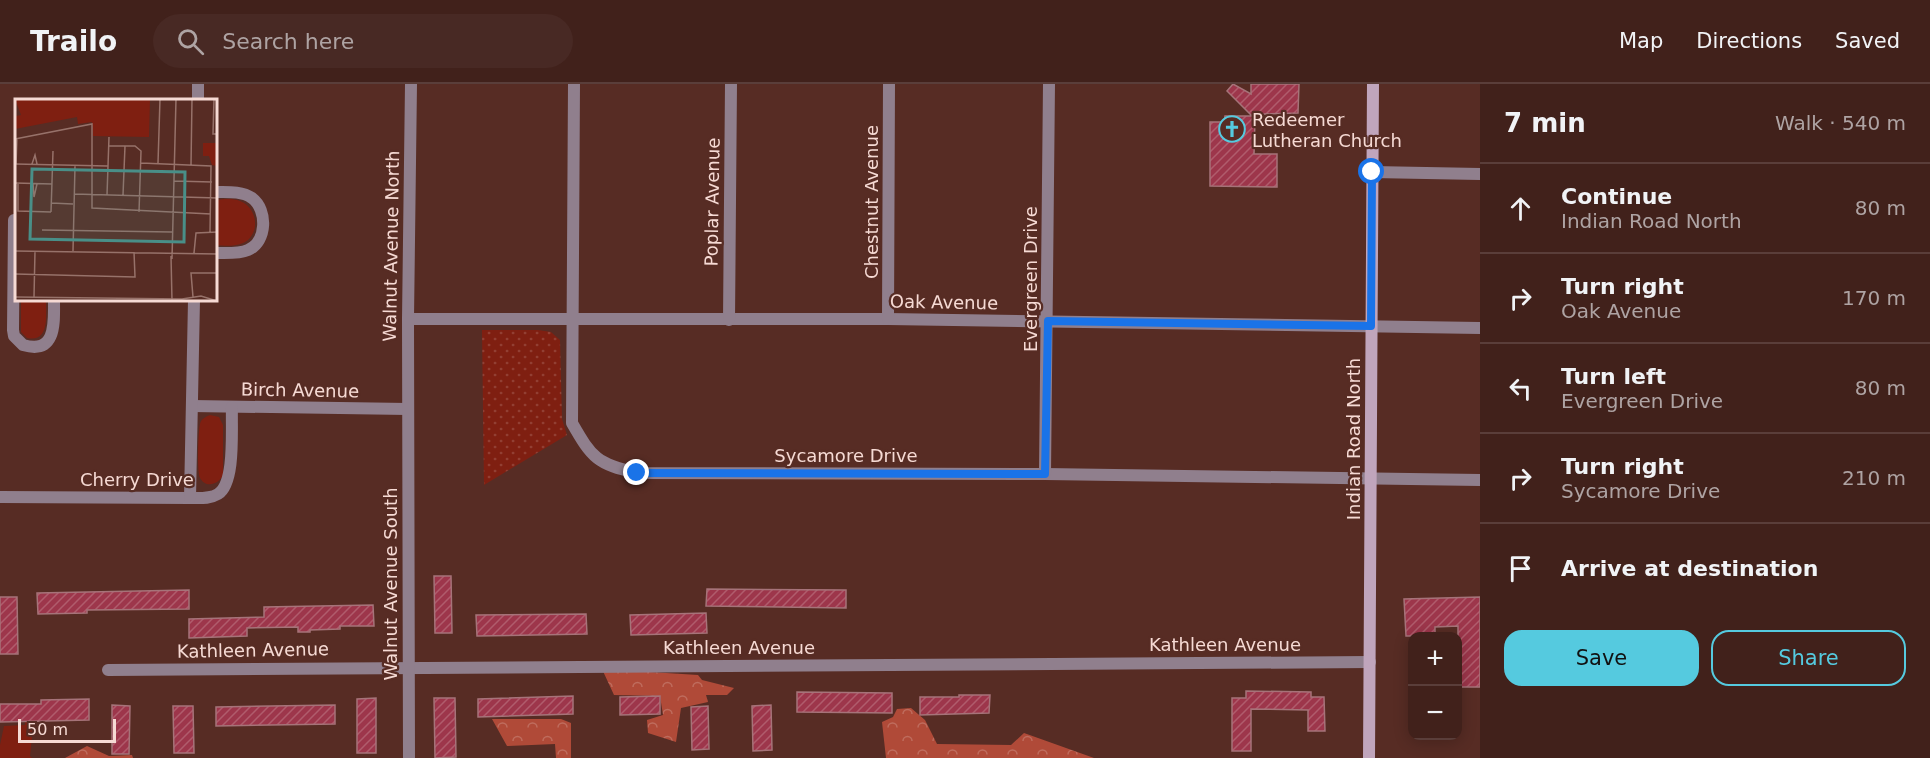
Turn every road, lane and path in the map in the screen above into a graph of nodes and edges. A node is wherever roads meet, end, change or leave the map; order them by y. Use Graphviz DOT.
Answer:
graph roads {
  1 [pos="411,84"];
  2 [pos="573,84"];
  3 [pos="731,84"];
  4 [pos="889,84"];
  5 [pos="1049,84"];
  6 [pos="1373,84"];
  7 [pos="1372,172"];
  8 [pos="1480,174"];
  9 [pos="218,192"];
  10 [pos="0,220"];
  11 [pos="15,220"];
  12 [pos="218,253"];
  13 [pos="54,302"];
  14 [pos="194,302"];
  15 [pos="572,319"];
  16 [pos="888,319"];
  17 [pos="408,320"];
  18 [pos="729,320"];
  19 [pos="1048,321"];
  20 [pos="1371,326"];
  21 [pos="1480,328"];
  22 [pos="192,406"];
  23 [pos="231,407"];
  24 [pos="408,409"];
  25 [pos="1045,474"];
  26 [pos="1371,478"];
  27 [pos="1480,480"];
  28 [pos="0,497"];
  29 [pos="190,498"];
  30 [pos="1370,662"];
  31 [pos="408,667"];
  32 [pos="108,670"];
  33 [pos="409,758"];
  34 [pos="1370,758"];
  1 -- 17 [label="street, Walnut Avenue North"];
  2 -- 15 [label="street, Sycamore Drive"];
  3 -- 18 [label="street, Poplar Avenue"];
  4 -- 16 [label="street, Chestnut Avenue"];
  5 -- 19 [label="street, Evergreen Drive"];
  6 -- 7 [label="main road, Indian Road North"];
  7 -- 8 [label="street"];
  7 -- 20 [label="main road, Indian Road North"];
  9 -- 12 [label="street"];
  10 -- 11 [label="street"];
  11 -- 13 [label="street"];
  14 -- 22 [label="street"];
  15 -- 17 [label="street, Oak Avenue"];
  15 -- 18 [label="street, Oak Avenue"];
  15 -- 25 [label="street, Sycamore Drive"];
  16 -- 18 [label="street, Oak Avenue"];
  16 -- 19 [label="street, Oak Avenue"];
  17 -- 24 [label="street, Walnut Avenue North"];
  19 -- 20 [label="street, Oak Avenue"];
  19 -- 25 [label="street, Evergreen Drive"];
  20 -- 21 [label="street, Oak Avenue"];
  20 -- 26 [label="main road, Indian Road North"];
  22 -- 23 [label="street, Birch Avenue"];
  22 -- 29 [label="street"];
  23 -- 24 [label="street, Birch Avenue"];
  23 -- 29 [label="street, Cherry Drive"];
  24 -- 31 [label="street, Walnut Avenue South"];
  25 -- 26 [label="street, Sycamore Drive"];
  26 -- 27 [label="street, Sycamore Drive"];
  26 -- 30 [label="main road, Indian Road North"];
  28 -- 29 [label="street, Cherry Drive"];
  30 -- 31 [label="street, Kathleen Avenue"];
  30 -- 34 [label="main road, Indian Road North"];
  31 -- 32 [label="street, Kathleen Avenue"];
  31 -- 33 [label="street, Walnut Avenue South"];
}
